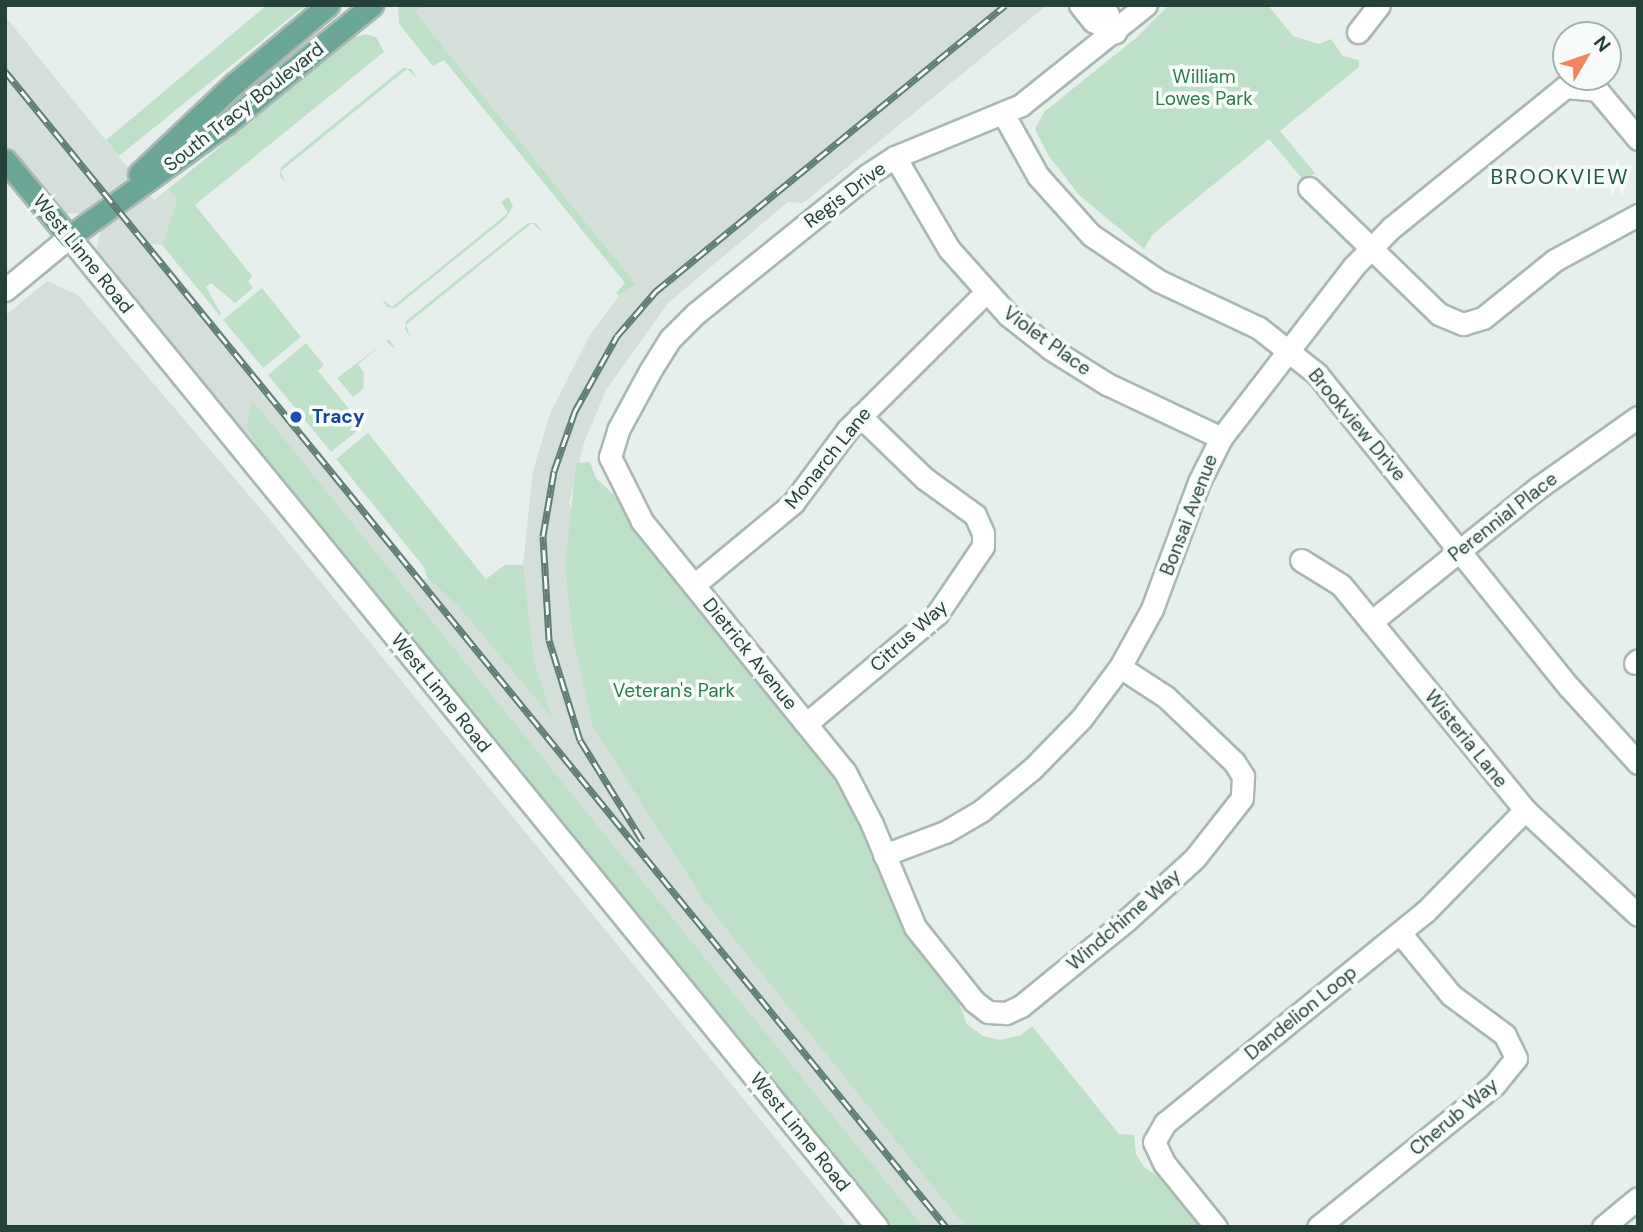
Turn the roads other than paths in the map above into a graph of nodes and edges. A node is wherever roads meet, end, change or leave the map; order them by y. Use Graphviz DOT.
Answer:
graph roads {
  1 [pos="328,5"];
  2 [pos="372,5"];
  3 [pos="1080,5"];
  4 [pos="1104,5"];
  5 [pos="1146,5"];
  6 [pos="1379,5"];
  7 [pos="1115,32"];
  8 [pos="1358,33"];
  9 [pos="1004,115"];
  10 [pos="1638,139"];
  11 [pos="895,157"];
  12 [pos="5,160"];
  13 [pos="1309,188"];
  14 [pos="113,204"];
  15 [pos="1638,215"];
  16 [pos="69,237"];
  17 [pos="1371,247"];
  18 [pos="5,290"];
  19 [pos="985,293"];
  20 [pos="1288,349"];
  21 [pos="860,416"];
  22 [pos="1638,416"];
  23 [pos="1221,438"];
  24 [pos="610,457"];
  25 [pos="1460,550"];
  26 [pos="1301,560"];
  27 [pos="694,585"];
  28 [pos="1371,622"];
  29 [pos="1120,667"];
  30 [pos="807,723"];
  31 [pos="1638,763"];
  32 [pos="1525,810"];
  33 [pos="884,855"];
  34 [pos="1638,915"];
  35 [pos="1400,933"];
  36 [pos="1638,1198"];
  37 [pos="877,1227"];
  38 [pos="1216,1227"];
  39 [pos="1318,1227"];
  40 [pos="1603,1227"];
  1 -- 14 [label="main road, South Tracy Boulevard"];
  2 -- 14 [label="main road, South Tracy Boulevard"];
  3 -- 7 [label="street"];
  4 -- 7 [label="street"];
  5 -- 7 [label="street, Regis Drive"];
  6 -- 8 [label="street"];
  7 -- 9 [label="street, Regis Drive"];
  9 -- 11 [label="street, Regis Drive"];
  9 -- 20 [label="street, Brookview Drive"];
  10 -- 17 [label="street, Bonsai Avenue"];
  11 -- 19 [label="street, Violet Place"];
  11 -- 24 [label="street, Regis Drive"];
  12 -- 16 [label="main road, West Linne Road"];
  13 -- 17 [label="street"];
  14 -- 16 [label="main road, South Tracy Boulevard"];
  15 -- 17 [label="street"];
  16 -- 18 [label="street, South Tracy Boulevard"];
  16 -- 37 [label="street, West Linne Road"];
  17 -- 20 [label="street, Bonsai Avenue"];
  19 -- 21 [label="street, Monarch Lane"];
  19 -- 23 [label="street, Violet Place"];
  20 -- 23 [label="street, Bonsai Avenue"];
  20 -- 25 [label="street, Brookview Drive"];
  21 -- 27 [label="street, Monarch Lane"];
  21 -- 30 [label="street, Citrus Way"];
  22 -- 25 [label="street, Perennial Place"];
  23 -- 29 [label="street, Bonsai Avenue"];
  24 -- 27 [label="street, Dietrick Avenue"];
  25 -- 28 [label="street, Perennial Place"];
  25 -- 31 [label="street, Brookview Drive"];
  26 -- 28 [label="street, Wisteria Lane"];
  27 -- 30 [label="street, Dietrick Avenue"];
  28 -- 32 [label="street, Wisteria Lane"];
  29 -- 33 [label="street, Bonsai Avenue"];
  29 -- 33 [label="street, Windchime Way"];
  30 -- 33 [label="street, Dietrick Avenue"];
  32 -- 34 [label="street, Wisteria Lane"];
  32 -- 35 [label="street, Dandelion Loop"];
  35 -- 38 [label="street, Dandelion Loop"];
  35 -- 39 [label="street, Cherub Way"];
  36 -- 40 [label="street"];
}
